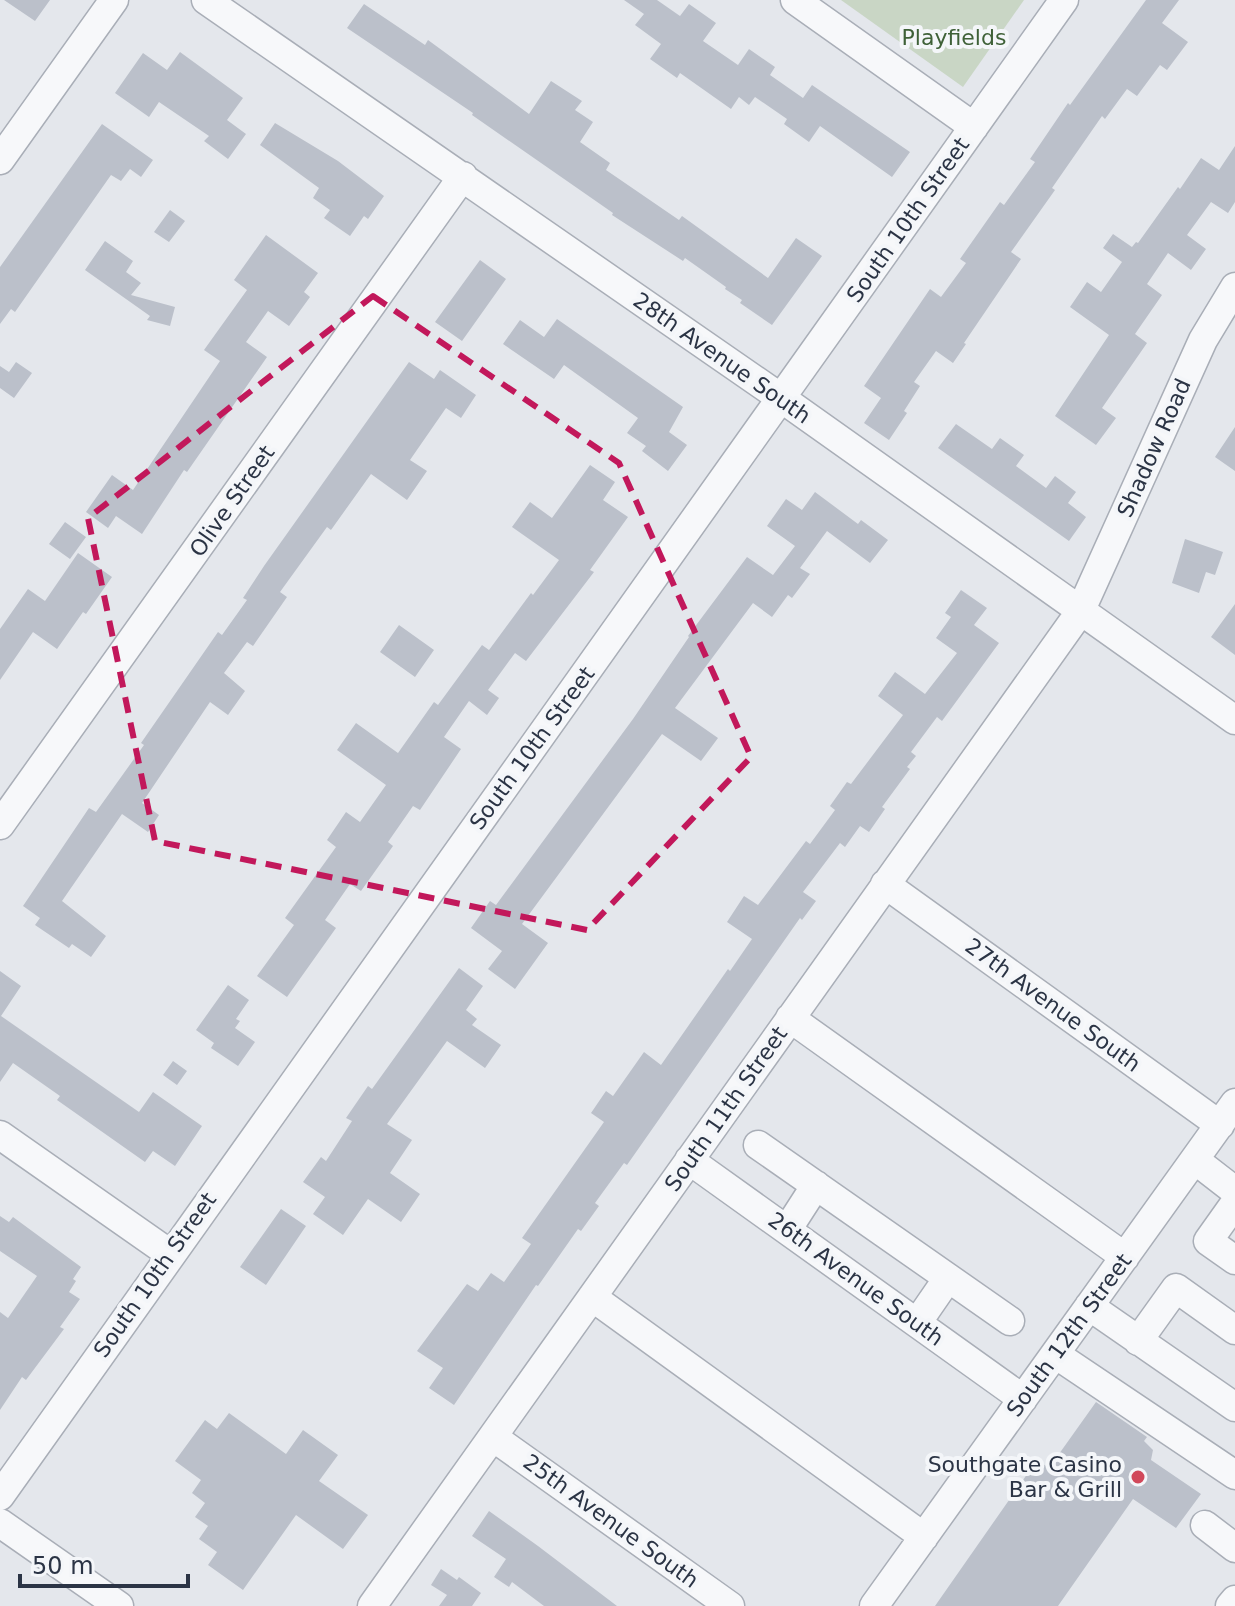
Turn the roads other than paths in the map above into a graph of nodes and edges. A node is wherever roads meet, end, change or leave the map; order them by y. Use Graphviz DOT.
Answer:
graph roads {
  1 [pos="114,0"];
  2 [pos="206,0"];
  3 [pos="795,0"];
  4 [pos="1064,0"];
  5 [pos="974,127"];
  6 [pos="0,160"];
  7 [pos="463,176"];
  8 [pos="1231,300"];
  9 [pos="781,398"];
  10 [pos="1080,612"];
  11 [pos="1235,720"];
  12 [pos="0,825"];
  13 [pos="885,884"];
  14 [pos="790,1018"];
  15 [pos="1227,1114"];
  16 [pos="0,1135"];
  17 [pos="758,1145"];
  18 [pos="689,1160"];
  19 [pos="1195,1160"];
  20 [pos="816,1185"];
  21 [pos="1235,1191"];
  22 [pos="1235,1203"];
  23 [pos="787,1230"];
  24 [pos="170,1254"];
  25 [pos="1125,1257"];
  26 [pos="1235,1260"];
  27 [pos="948,1278"];
  28 [pos="592,1297"];
  29 [pos="1089,1306"];
  30 [pos="1010,1321"];
  31 [pos="917,1323"];
  32 [pos="1235,1330"];
  33 [pos="1138,1341"];
  34 [pos="1055,1354"];
  35 [pos="1023,1399"];
  36 [pos="1235,1407"];
  37 [pos="493,1437"];
  38 [pos="1235,1475"];
  39 [pos="0,1496"];
  40 [pos="0,1523"];
  41 [pos="1205,1525"];
  42 [pos="924,1537"];
  43 [pos="1235,1548"];
  44 [pos="1235,1600"];
  45 [pos="119,1606"];
  46 [pos="372,1606"];
  47 [pos="730,1606"];
  48 [pos="874,1606"];
  49 [pos="1230,1606"];
  1 -- 6 [label="street"];
  2 -- 7 [label="street, 28th Avenue South"];
  3 -- 5 [label="street"];
  4 -- 5 [label="street, South 10th Street"];
  5 -- 9 [label="street, South 10th Street"];
  7 -- 9 [label="street, 28th Avenue South"];
  7 -- 12 [label="street, Olive Street"];
  8 -- 10 [label="street, Shadow Road"];
  9 -- 10 [label="street, 28th Avenue South"];
  9 -- 24 [label="street, South 10th Street"];
  10 -- 11 [label="street, 28th Avenue South"];
  10 -- 13 [label="street, South 11th Street"];
  13 -- 14 [label="street, South 11th Street"];
  13 -- 15 [label="street, 27th Avenue South"];
  14 -- 18 [label="street, South 11th Street"];
  14 -- 25 [label="street"];
  15 -- 19 [label="street, South 12th Street"];
  16 -- 24 [label="street"];
  17 -- 20 [label="street"];
  18 -- 23 [label="street, 26th Avenue South"];
  18 -- 28 [label="street, South 11th Street"];
  19 -- 21 [label="street"];
  19 -- 25 [label="street, South 12th Street"];
  20 -- 23 [label="street"];
  20 -- 27 [label="street"];
  22 -- 26 [label="street"];
  23 -- 31 [label="street, 26th Avenue South"];
  24 -- 39 [label="street, South 10th Street"];
  25 -- 29 [label="street, South 12th Street"];
  27 -- 30 [label="street"];
  27 -- 31 [label="street"];
  28 -- 37 [label="street, South 11th Street"];
  28 -- 42 [label="street"];
  29 -- 33 [label="street"];
  29 -- 34 [label="street, South 12th Street"];
  31 -- 35 [label="street, 26th Avenue South"];
  32 -- 33 [label="street"];
  33 -- 36 [label="street"];
  34 -- 35 [label="street, South 12th Street"];
  34 -- 38 [label="street"];
  35 -- 42 [label="street, South 12th Street"];
  37 -- 46 [label="street, South 11th Street"];
  37 -- 47 [label="street, 25th Avenue South"];
  40 -- 45 [label="street"];
  41 -- 43 [label="street"];
  42 -- 48 [label="street, South 12th Street"];
  44 -- 49 [label="street"];
}
